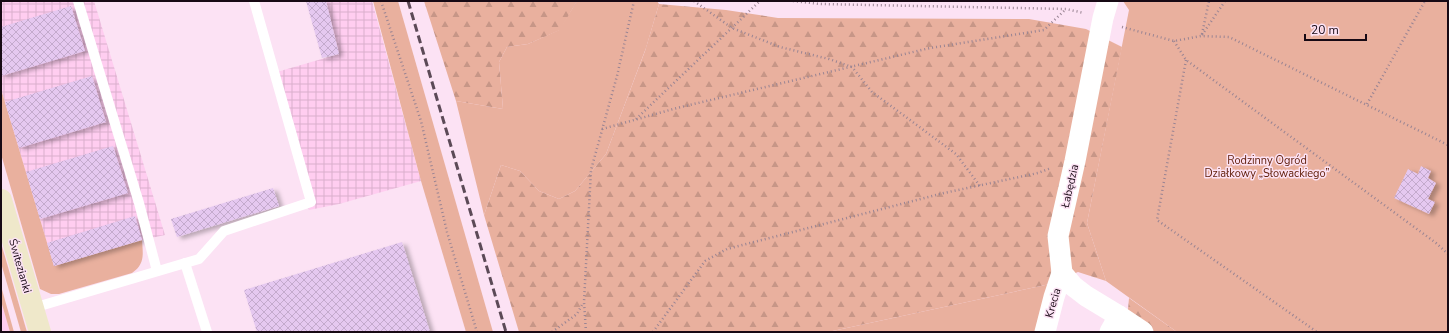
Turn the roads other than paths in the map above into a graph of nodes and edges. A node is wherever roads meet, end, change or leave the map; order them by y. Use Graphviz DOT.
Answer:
graph roads {
  1 [pos="78,1"];
  2 [pos="254,1"];
  3 [pos="1105,10"];
  4 [pos="1,200"];
  5 [pos="185,263"];
  6 [pos="157,271"];
  7 [pos="1062,273"];
  8 [pos="33,308"];
  9 [pos="1114,324"];
  10 [pos="40,332"];
  11 [pos="207,332"];
  12 [pos="1045,332"];
  13 [pos="1143,332"];
  1 -- 6 [label="lane"];
  2 -- 5 [label="lane"];
  3 -- 7 [label="street, Łabędzia"];
  4 -- 8 [label="street, Świtezianki"];
  5 -- 6 [label="lane"];
  5 -- 11 [label="lane"];
  6 -- 8 [label="lane"];
  7 -- 9 [label="street"];
  7 -- 12 [label="street, Krecia"];
  8 -- 10 [label="street, Świtezianki"];
  9 -- 13 [label="street"];
}
